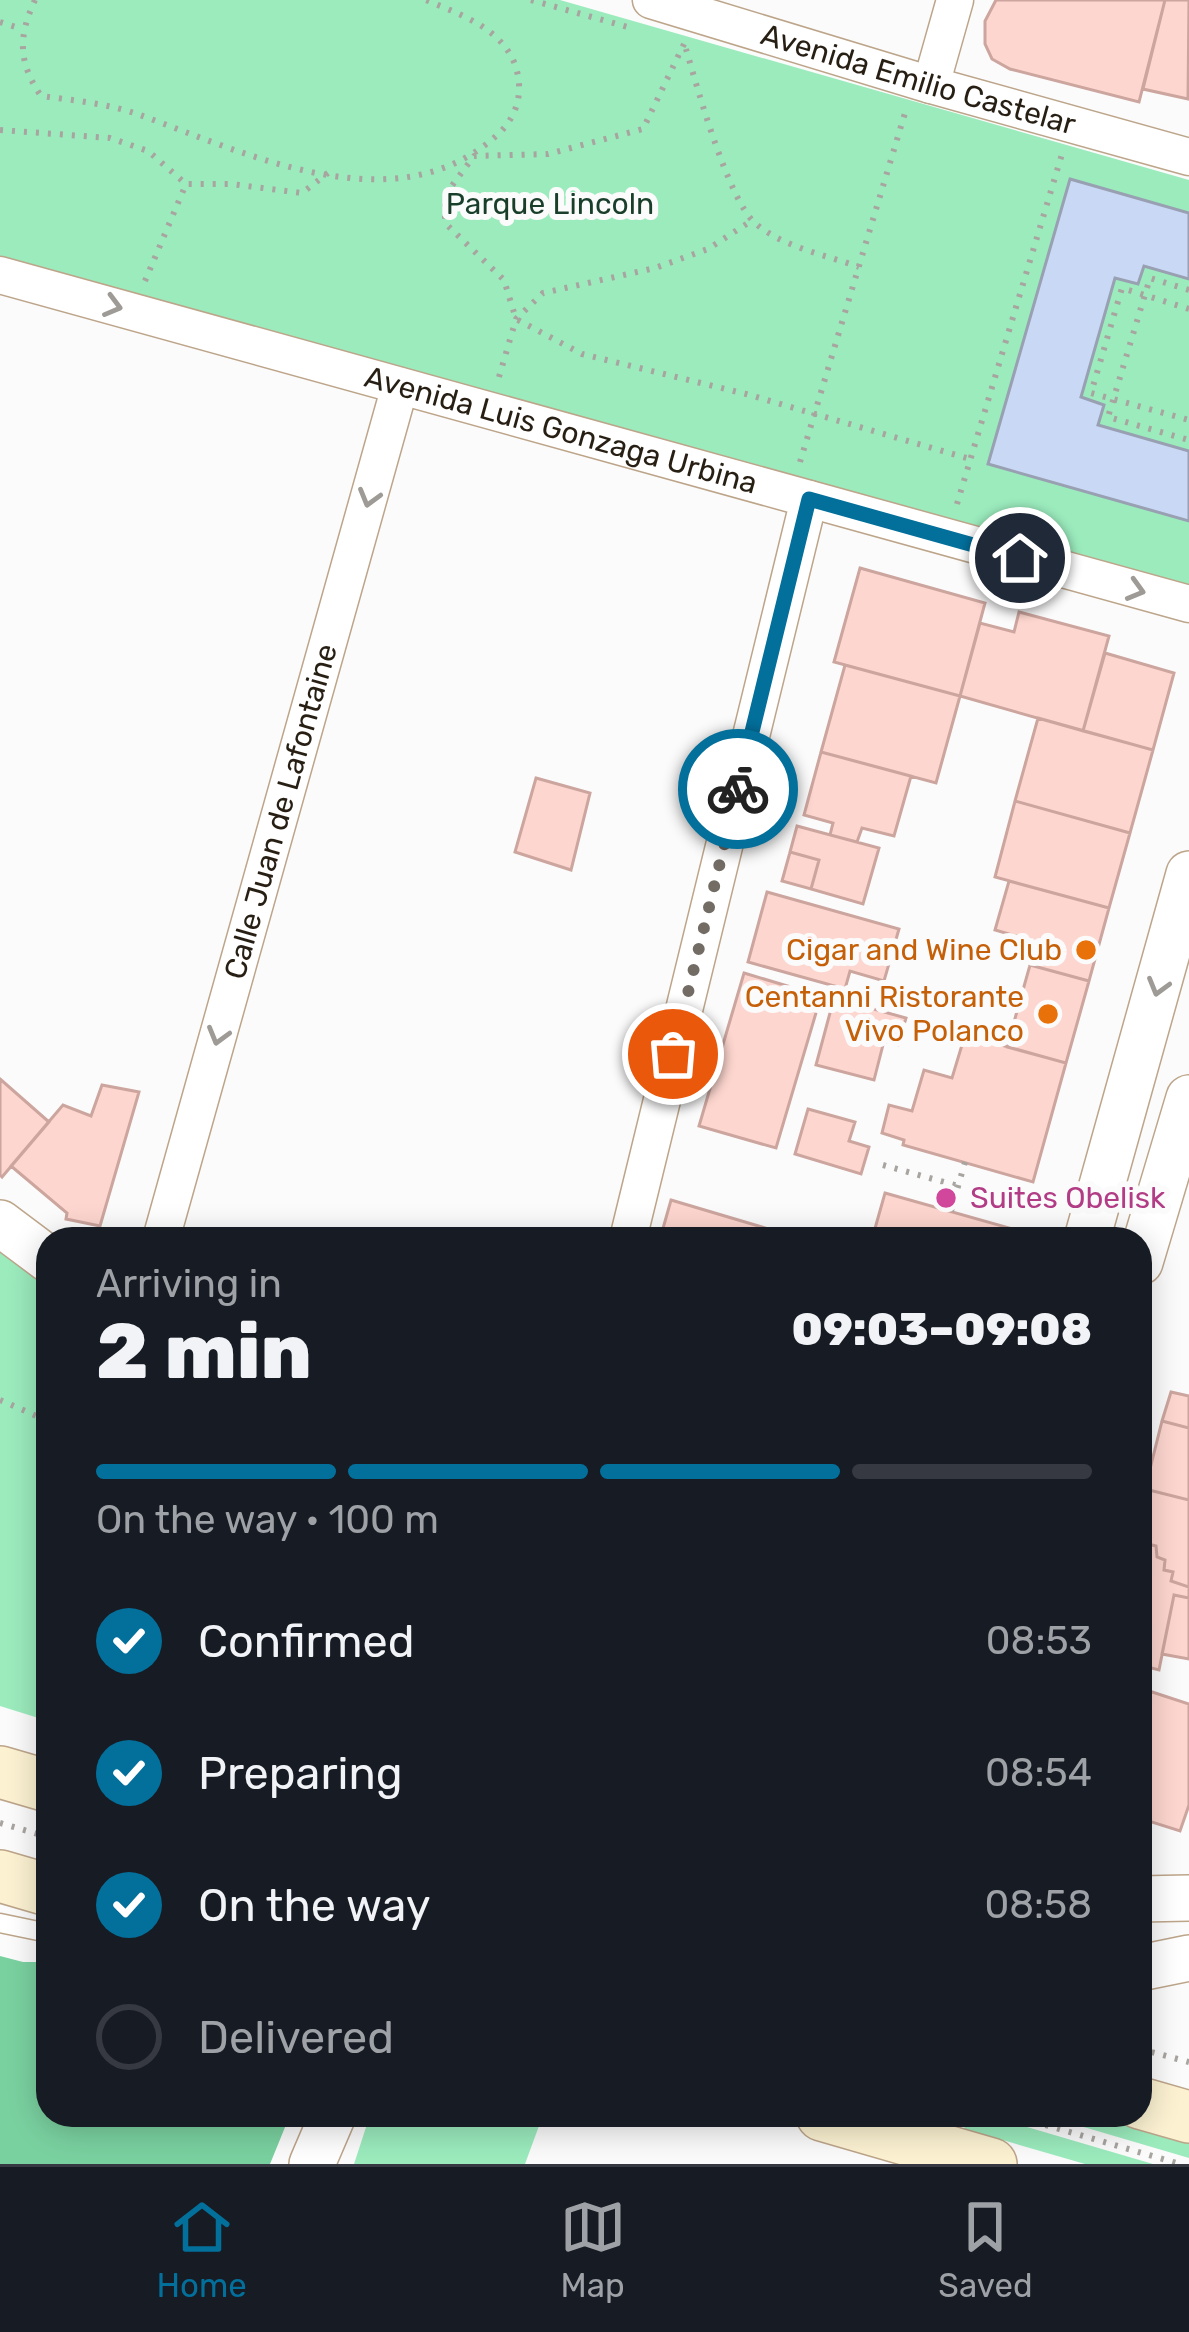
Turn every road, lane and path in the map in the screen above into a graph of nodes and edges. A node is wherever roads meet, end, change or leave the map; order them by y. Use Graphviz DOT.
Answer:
graph roads {
  1 [pos="35,0"];
  2 [pos="426,0"];
  3 [pos="651,0"];
  4 [pos="955,0"];
  5 [pos="0,22"];
  6 [pos="688,28"];
  7 [pos="22,29"];
  8 [pos="919,96"];
  9 [pos="0,130"];
  10 [pos="1063,151"];
  11 [pos="474,156"];
  12 [pos="1189,157"];
  13 [pos="328,173"];
  14 [pos="186,184"];
  15 [pos="751,221"];
  16 [pos="859,267"];
  17 [pos="1,280"];
  18 [pos="1189,290"];
  19 [pos="1144,296"];
  20 [pos="1189,309"];
  21 [pos="136,312"];
  22 [pos="516,319"];
  23 [pos="400,386"];
  24 [pos="1114,399"];
  25 [pos="487,410"];
  26 [pos="816,413"];
  27 [pos="1189,420"];
  28 [pos="1189,440"];
  29 [pos="970,459"];
  30 [pos="798,496"];
  31 [pos="956,508"];
  32 [pos="1189,604"];
  33 [pos="1189,874"];
  34 [pos="1189,1098"];
  35 [pos="965,1162"];
  36 [pos="883,1165"];
  37 [pos="958,1186"];
  38 [pos="951,1211"];
  39 [pos="0,1222"];
  40 [pos="164,1227"];
  41 [pos="631,1227"];
  42 [pos="1090,1227"];
  43 [pos="1150,1227"];
  44 [pos="36,1249"];
  45 [pos="0,1400"];
  46 [pos="36,1416"];
  47 [pos="0,1772"];
  48 [pos="36,1782"];
  49 [pos="0,1823"];
  50 [pos="36,1834"];
  51 [pos="0,1876"];
  52 [pos="36,1886"];
  53 [pos="1189,1898"];
  54 [pos="1152,1900"];
  55 [pos="0,1923"];
  56 [pos="36,1930"];
  57 [pos="1189,1958"];
  58 [pos="1152,1966"];
  59 [pos="1152,2052"];
  60 [pos="1189,2062"];
  61 [pos="1152,2106"];
  62 [pos="1189,2117"];
  63 [pos="328,2127"];
  64 [pos="1052,2127"];
  65 [pos="904,2128"];
  66 [pos="312,2164"];
  67 [pos="991,2164"];
  68 [pos="1180,2164"];
  1 -- 7 [label="path"];
  2 -- 11 [label="path"];
  3 -- 6 [label="street, Avenida Emilio Castelar"];
  4 -- 8 [label="street"];
  5 -- 7 [label="path"];
  6 -- 8 [label="street, Avenida Emilio Castelar"];
  6 -- 11 [label="path"];
  6 -- 15 [label="path"];
  7 -- 13 [label="path"];
  8 -- 12 [label="street, Avenida Emilio Castelar"];
  8 -- 16 [label="path"];
  9 -- 14 [label="path"];
  10 -- 29 [label="path"];
  11 -- 13 [label="path"];
  11 -- 22 [label="path"];
  13 -- 14 [label="path"];
  14 -- 21 [label="path"];
  15 -- 16 [label="path"];
  15 -- 22 [label="path"];
  16 -- 26 [label="path"];
  17 -- 21 [label="street, Avenida Luis Gonzaga Urbina, one-way"];
  18 -- 19 [label="path"];
  19 -- 20 [label="path"];
  19 -- 24 [label="path"];
  19 -- 24 [label="path"];
  21 -- 23 [label="street, Avenida Luis Gonzaga Urbina"];
  22 -- 25 [label="path"];
  22 -- 26 [label="path"];
  23 -- 25 [label="street, Avenida Luis Gonzaga Urbina"];
  23 -- 40 [label="street, Calle Juan de Lafontaine, one-way"];
  24 -- 27 [label="path"];
  24 -- 28 [label="path"];
  25 -- 30 [label="street, Avenida Luis Gonzaga Urbina"];
  26 -- 29 [label="path"];
  26 -- 30 [label="path"];
  29 -- 31 [label="path"];
  30 -- 32 [label="street, Avenida Luis Gonzaga Urbina, one-way"];
  30 -- 41 [label="street"];
  33 -- 42 [label="street, one-way"];
  34 -- 43 [label="street"];
  35 -- 37 [label="path"];
  36 -- 37 [label="path"];
  37 -- 38 [label="path"];
  39 -- 44 [label="street"];
  45 -- 46 [label="path"];
  47 -- 48 [label="main road"];
  49 -- 50 [label="path"];
  51 -- 52 [label="main road"];
  53 -- 54 [label="street"];
  55 -- 56 [label="lane"];
  57 -- 58 [label="street"];
  59 -- 60 [label="path"];
  61 -- 62 [label="main road"];
  63 -- 66 [label="street"];
  64 -- 68 [label="path"];
  65 -- 67 [label="main road"];
}
